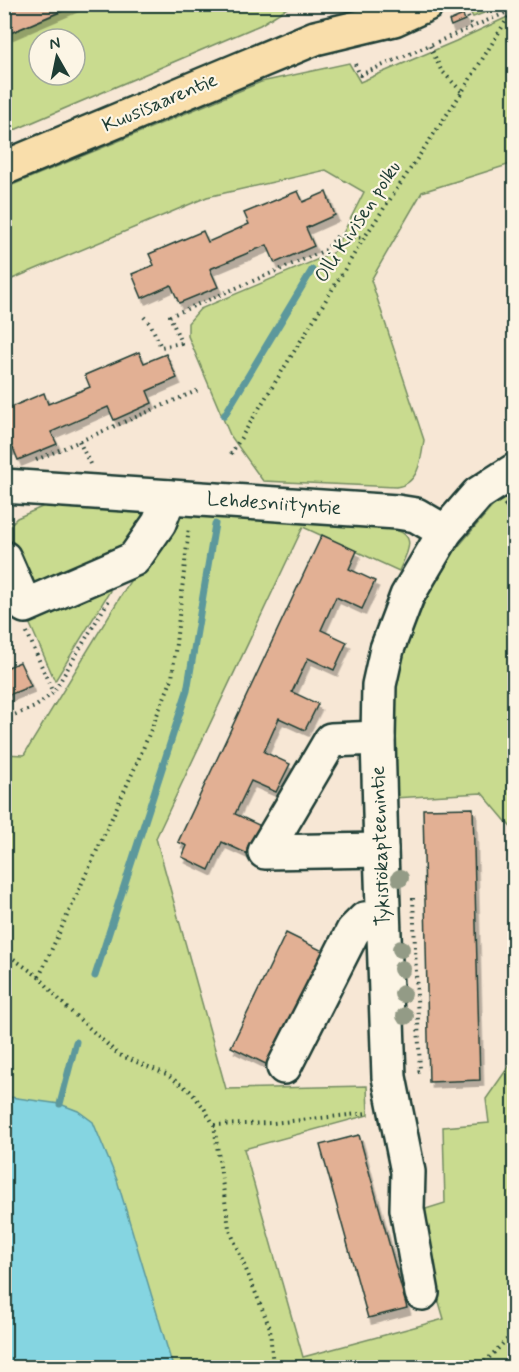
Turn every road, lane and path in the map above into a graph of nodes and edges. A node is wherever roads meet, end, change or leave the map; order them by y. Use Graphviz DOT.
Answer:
graph roads {
  1 [pos="367,4"];
  2 [pos="427,4"];
  3 [pos="514,9"];
  4 [pos="468,17"];
  5 [pos="473,28"];
  6 [pos="315,38"];
  7 [pos="430,46"];
  8 [pos="356,64"];
  9 [pos="462,92"];
  10 [pos="4,168"];
  11 [pos="364,238"];
  12 [pos="144,316"];
  13 [pos="201,389"];
  14 [pos="79,441"];
  15 [pos="231,454"];
  16 [pos="91,467"];
  17 [pos="514,471"];
  18 [pos="16,486"];
  19 [pos="180,497"];
  20 [pos="445,532"];
  21 [pos="5,562"];
  22 [pos="111,597"];
  23 [pos="27,630"];
  24 [pos="53,693"];
  25 [pos="4,719"];
  26 [pos="378,738"];
  27 [pos="381,850"];
  28 [pos="382,917"];
  29 [pos="4,952"];
  30 [pos="39,977"];
  31 [pos="284,1066"];
  32 [pos="397,1114"];
  33 [pos="214,1125"];
  34 [pos="422,1293"];
  35 [pos="514,1332"];
  36 [pos="273,1368"];
  37 [pos="468,1368"];
  1 -- 6 [label="main road, Kuusisaarentie"];
  2 -- 6 [label="main road, Kuusisaarentie"];
  3 -- 5 [label="path"];
  3 -- 9 [label="path, Olli Kivisen polku"];
  4 -- 5 [label="path"];
  5 -- 7 [label="path"];
  6 -- 10 [label="main road, Kuusisaarentie"];
  7 -- 8 [label="path"];
  7 -- 9 [label="path"];
  9 -- 11 [label="path, Olli Kivisen polku"];
  11 -- 12 [label="path"];
  11 -- 15 [label="path, Olli Kivisen polku"];
  13 -- 14 [label="path"];
  14 -- 16 [label="path"];
  14 -- 18 [label="path"];
  17 -- 20 [label="street"];
  18 -- 19 [label="street, Lehdesniityntie"];
  19 -- 20 [label="street, Lehdesniityntie"];
  19 -- 21 [label="street"];
  19 -- 30 [label="path"];
  20 -- 26 [label="street, Tykistökapteenintie"];
  22 -- 24 [label="path"];
  23 -- 24 [label="path"];
  24 -- 25 [label="path"];
  26 -- 27 [label="street, Tykistökapteenintie"];
  26 -- 27 [label="street"];
  27 -- 28 [label="street, Tykistökapteenintie"];
  28 -- 31 [label="street"];
  28 -- 32 [label="street, Tykistökapteenintie"];
  29 -- 30 [label="path"];
  30 -- 33 [label="path"];
  32 -- 33 [label="path"];
  32 -- 34 [label="street, Tykistökapteenintie"];
  33 -- 36 [label="path"];
  35 -- 37 [label="path"];
}
